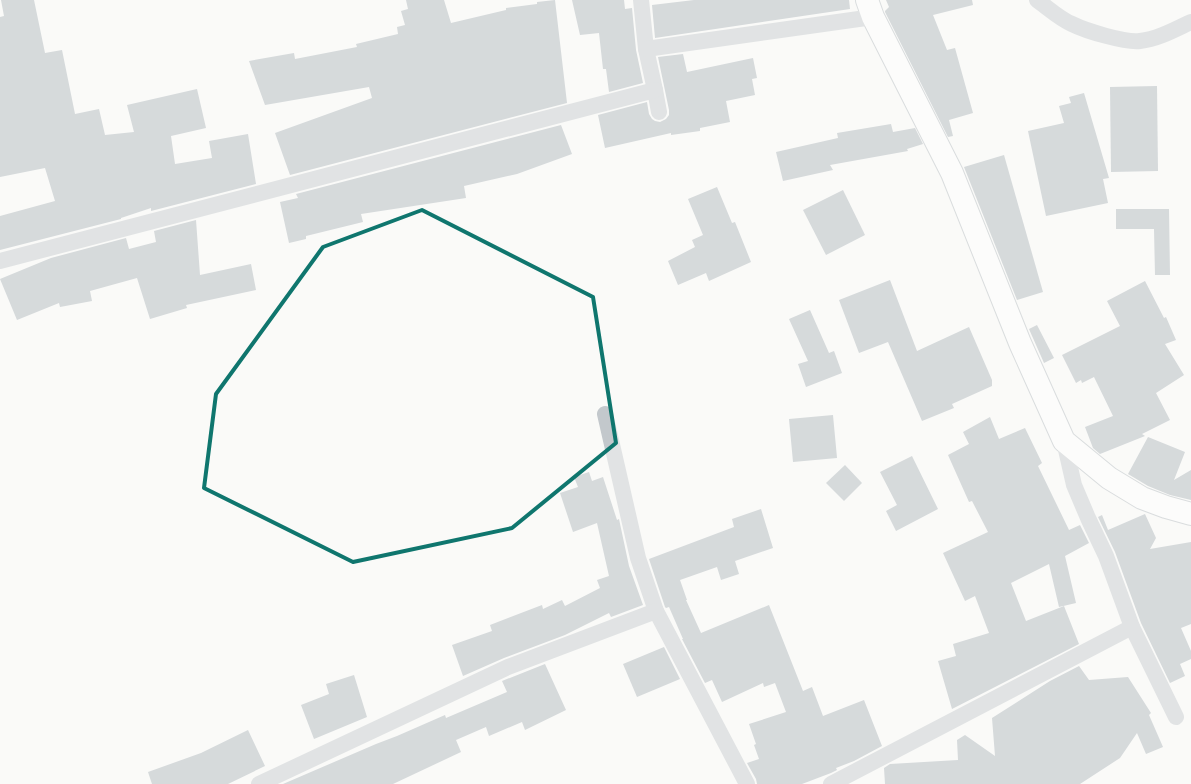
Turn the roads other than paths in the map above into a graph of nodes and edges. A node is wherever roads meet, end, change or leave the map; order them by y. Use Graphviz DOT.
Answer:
graph roads {
  1 [pos="641,0"];
  2 [pos="1037,0"];
  3 [pos="870,9"];
  4 [pos="1191,22"];
  5 [pos="646,49"];
  6 [pos="655,90"];
  7 [pos="659,112"];
  8 [pos="0,260"];
  9 [pos="605,414"];
  10 [pos="1064,441"];
  11 [pos="1191,514"];
  12 [pos="656,611"];
  13 [pos="1132,627"];
  14 [pos="1176,717"];
  15 [pos="259,784"];
  16 [pos="747,784"];
  17 [pos="832,784"];
  1 -- 5 [label="street"];
  2 -- 4 [label="street"];
  3 -- 5 [label="street"];
  3 -- 10 [label="street"];
  5 -- 6 [label="street"];
  6 -- 7 [label="street"];
  6 -- 8 [label="street"];
  9 -- 12 [label="street"];
  10 -- 11 [label="street"];
  10 -- 13 [label="street"];
  12 -- 15 [label="street"];
  12 -- 16 [label="street"];
  13 -- 14 [label="street"];
  13 -- 17 [label="street"];
}
